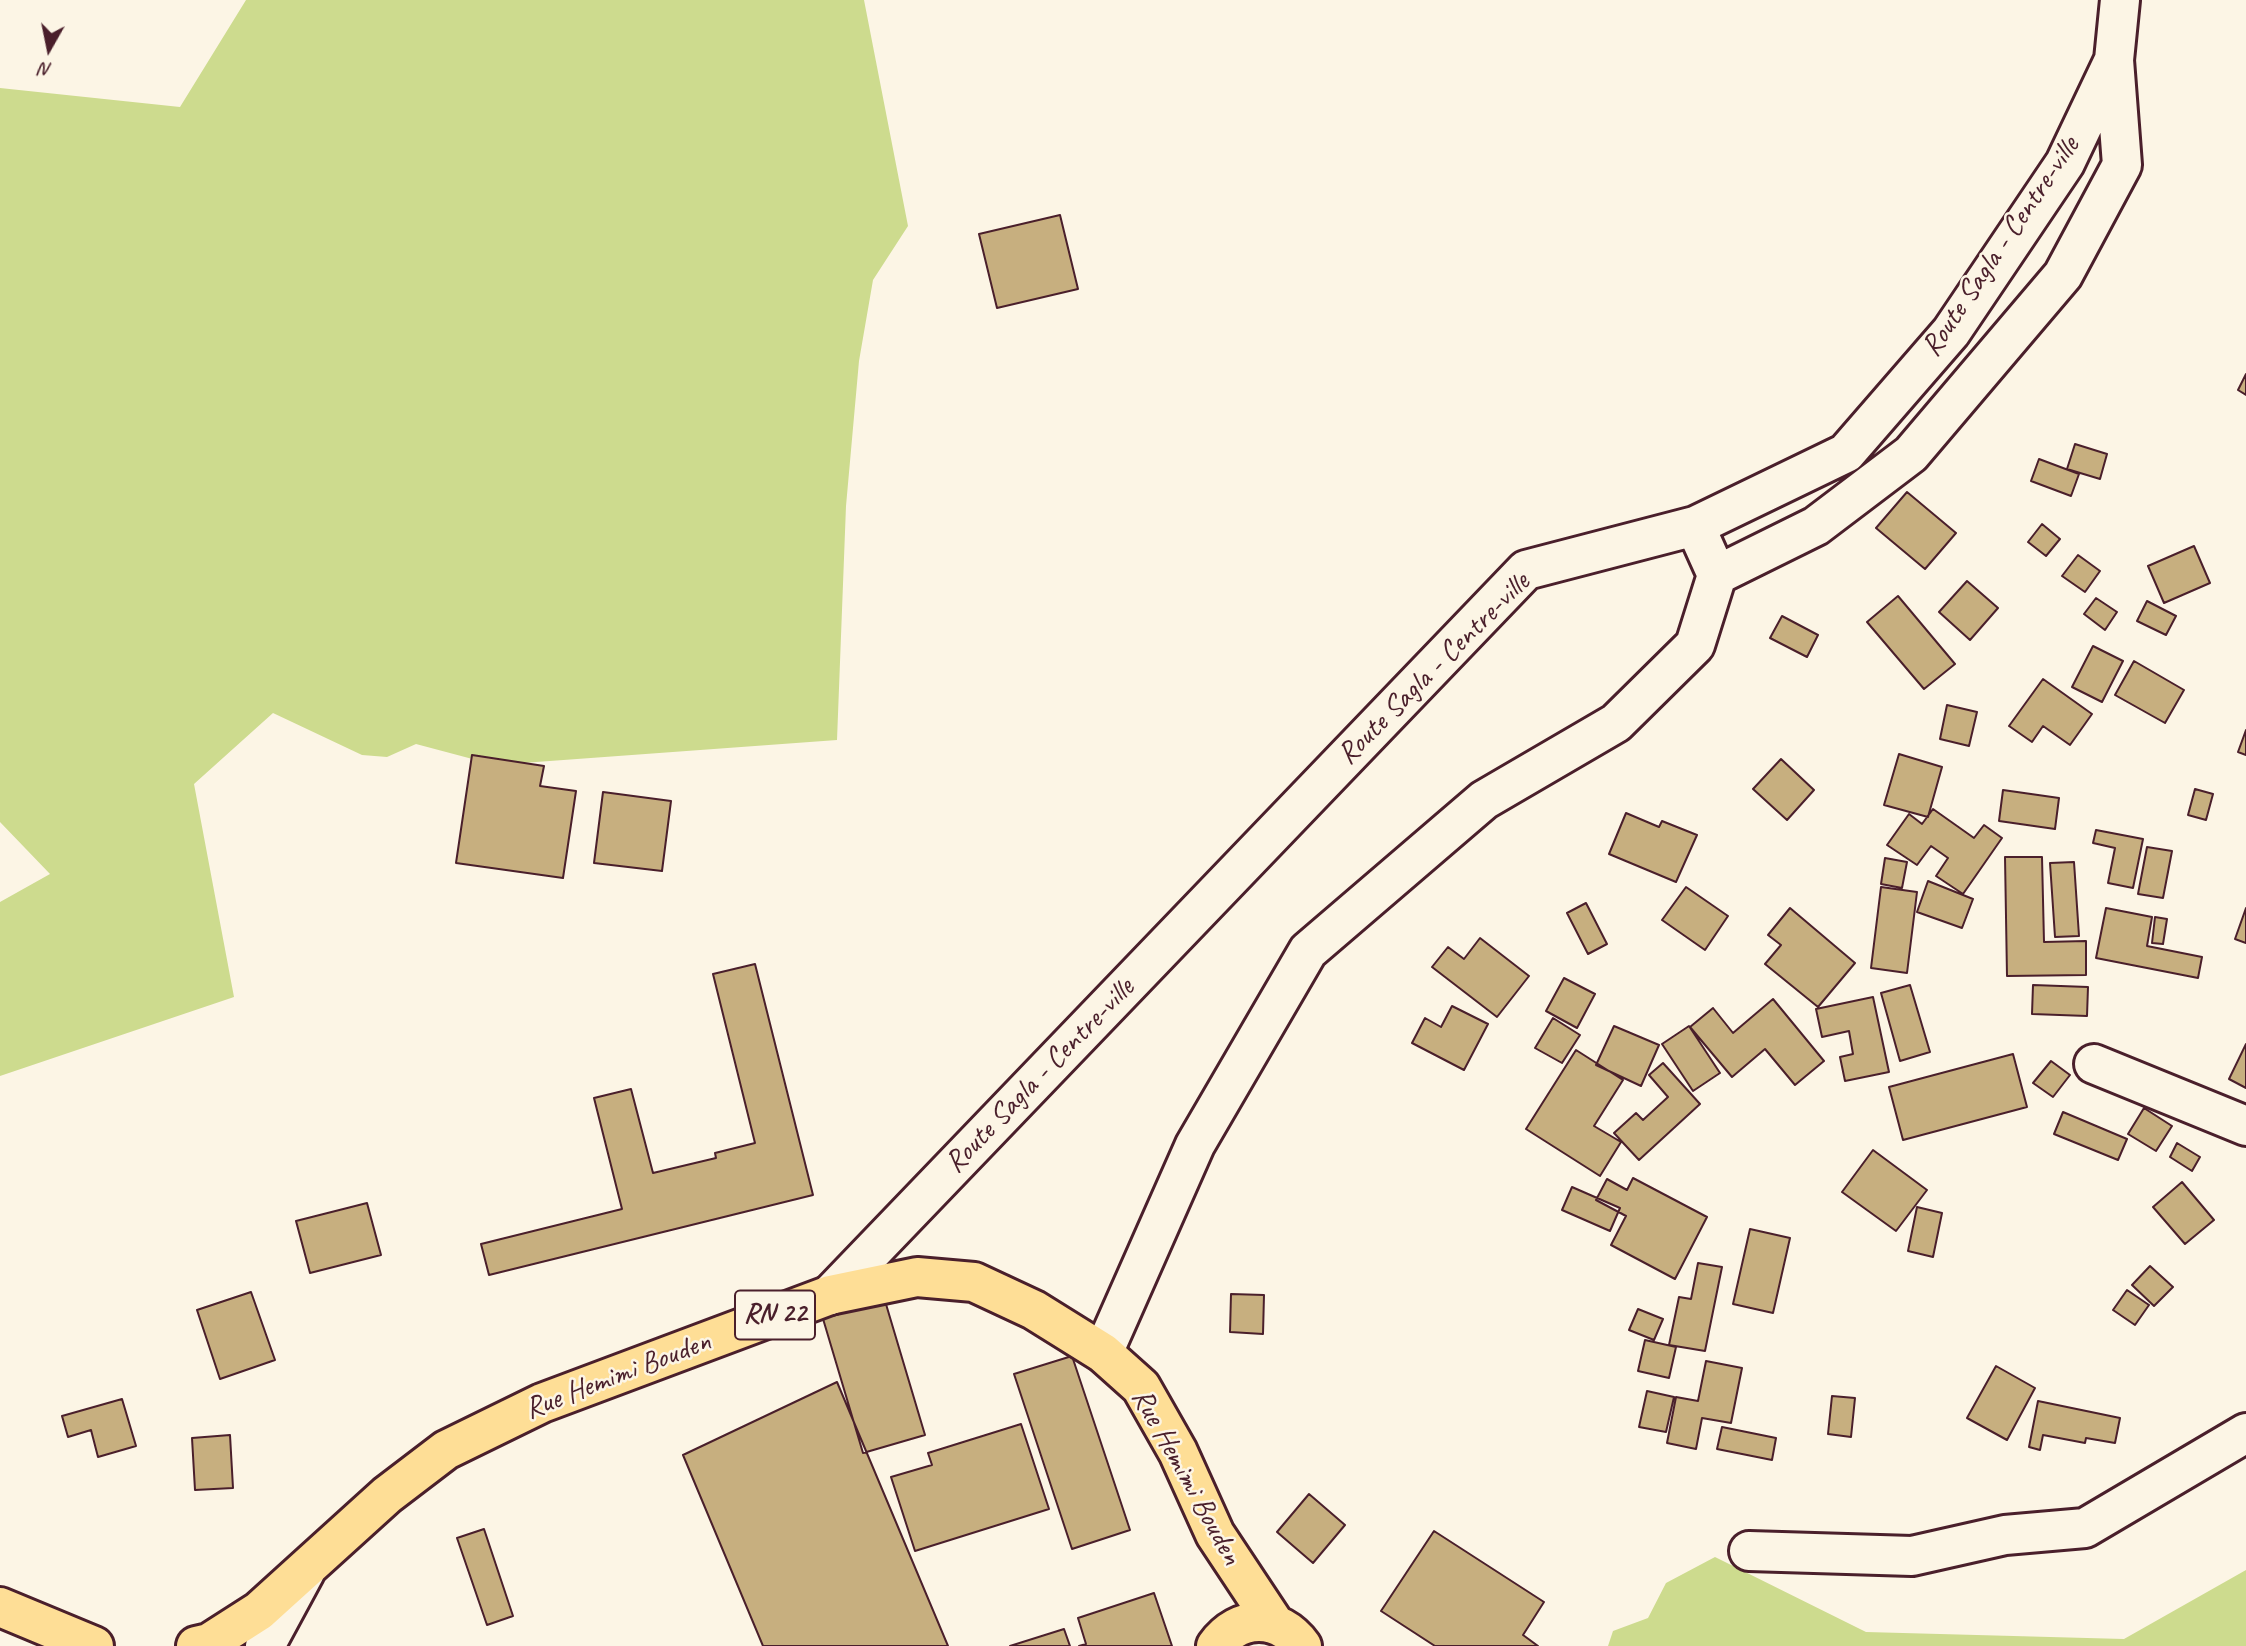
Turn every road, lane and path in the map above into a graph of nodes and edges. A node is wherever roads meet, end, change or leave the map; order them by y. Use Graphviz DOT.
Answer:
graph roads {
  1 [pos="2120,0"];
  2 [pos="2114,60"];
  3 [pos="1695,526"];
  4 [pos="1717,575"];
  5 [pos="2094,1064"];
  6 [pos="2246,1126"];
  7 [pos="830,1295"];
  8 [pos="1103,1353"];
  9 [pos="2246,1433"];
  10 [pos="1749,1551"];
  11 [pos="309,1564"];
  12 [pos="0,1607"];
  13 [pos="1296,1637"];
  14 [pos="94,1646"];
  15 [pos="196,1646"];
  16 [pos="265,1646"];
  17 [pos="1216,1646"];
  1 -- 2 [label="street, Route Sagla - Centre-ville"];
  2 -- 3 [label="street, Route Sagla - Centre-ville"];
  2 -- 4 [label="street, Route Sagla - Centre-ville"];
  3 -- 4 [label="street"];
  3 -- 7 [label="street, Route Sagla - Centre-ville"];
  4 -- 8 [label="street"];
  5 -- 6 [label="street"];
  7 -- 8 [label="main road, Rue Hemimi Bouden / RN 22"];
  7 -- 11 [label="main road, Rue Hemimi Bouden / RN 22"];
  8 -- 13 [label="main road, Rue Hemimi Bouden / RN 22"];
  9 -- 10 [label="street"];
  11 -- 15 [label="main road, Rue Hemimi Bouden / RN 22"];
  11 -- 16 [label="street"];
  12 -- 14 [label="main road"];
  13 -- 17 [label="main road"];
}
